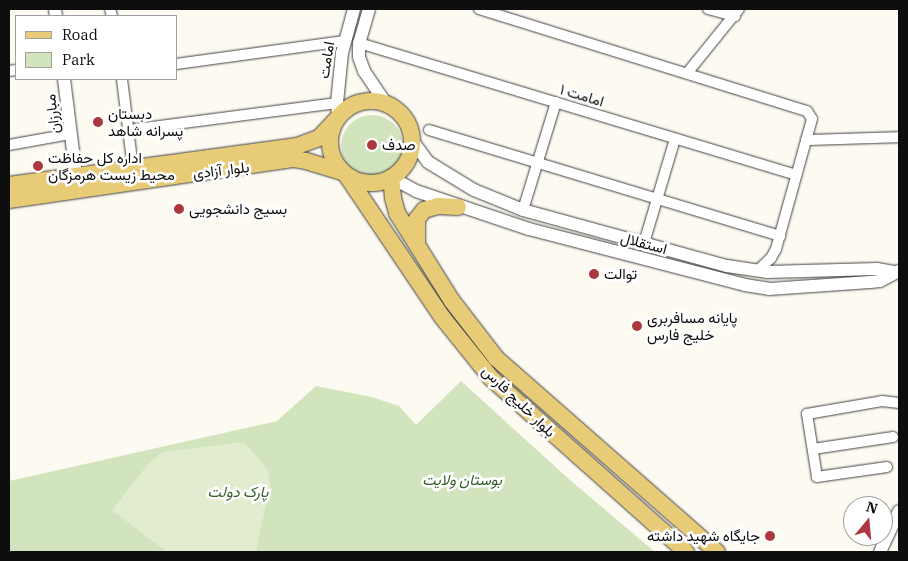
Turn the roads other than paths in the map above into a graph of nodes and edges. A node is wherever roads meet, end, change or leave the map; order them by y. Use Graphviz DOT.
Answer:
graph roads {
  1 [pos="354,9"];
  2 [pos="369,9"];
  3 [pos="480,9"];
  4 [pos="708,9"];
  5 [pos="737,13"];
  6 [pos="359,43"];
  7 [pos="343,47"];
  8 [pos="359,57"];
  9 [pos="178,64"];
  10 [pos="688,72"];
  11 [pos="66,80"];
  12 [pos="122,80"];
  13 [pos="556,102"];
  14 [pos="386,104"];
  15 [pos="337,113"];
  16 [pos="129,130"];
  17 [pos="428,130"];
  18 [pos="70,134"];
  19 [pos="675,138"];
  20 [pos="899,138"];
  21 [pos="412,140"];
  22 [pos="806,140"];
  23 [pos="9,145"];
  24 [pos="537,162"];
  25 [pos="133,168"];
  26 [pos="345,174"];
  27 [pos="76,175"];
  28 [pos="796,175"];
  29 [pos="391,178"];
  30 [pos="9,185"];
  31 [pos="657,199"];
  32 [pos="9,200"];
  33 [pos="458,207"];
  34 [pos="523,210"];
  35 [pos="780,236"];
  36 [pos="644,243"];
  37 [pos="417,246"];
  38 [pos="776,249"];
  39 [pos="757,271"];
  40 [pos="780,272"];
  41 [pos="897,272"];
  42 [pos="899,403"];
  43 [pos="893,437"];
  44 [pos="813,449"];
  45 [pos="887,467"];
  46 [pos="899,511"];
  47 [pos="686,552"];
  48 [pos="717,552"];
  49 [pos="880,552"];
  1 -- 7 [label="street, امامت"];
  2 -- 6 [label="street, امامت"];
  3 -- 10 [label="street"];
  4 -- 5 [label="street"];
  5 -- 10 [label="street"];
  6 -- 8 [label="street, امامت"];
  6 -- 13 [label="street, امامت ۱"];
  7 -- 8 [label="street"];
  7 -- 9 [label="street"];
  7 -- 15 [label="street, امامت"];
  8 -- 14 [label="street, امامت"];
  10 -- 22 [label="street"];
  11 -- 18 [label="street, مبارزان"];
  12 -- 16 [label="street"];
  13 -- 19 [label="street, امامت ۱"];
  13 -- 24 [label="street"];
  14 -- 15 [label="main road"];
  14 -- 21 [label="main road"];
  15 -- 16 [label="street"];
  15 -- 25 [label="main road, بلوار آزادی"];
  15 -- 26 [label="main road"];
  16 -- 25 [label="street"];
  17 -- 24 [label="street"];
  18 -- 23 [label="street"];
  18 -- 27 [label="street, مبارزان"];
  19 -- 28 [label="street, امامت ۱"];
  19 -- 31 [label="street"];
  20 -- 22 [label="street"];
  21 -- 29 [label="main road"];
  21 -- 34 [label="street, استقلال"];
  22 -- 28 [label="street"];
  24 -- 31 [label="street"];
  24 -- 34 [label="street"];
  25 -- 27 [label="main road, بلوار آزادی"];
  26 -- 29 [label="main road"];
  26 -- 32 [label="main road, بلوار آزادی"];
  26 -- 47 [label="main road, بلوار خلیج فارس"];
  27 -- 30 [label="main road, بلوار آزادی"];
  28 -- 35 [label="street"];
  29 -- 33 [label="street, استقلال"];
  29 -- 37 [label="main road, بلوار خلیج فارس"];
  31 -- 35 [label="street"];
  31 -- 36 [label="street"];
  33 -- 37 [label="main road"];
  33 -- 41 [label="street, استقلال"];
  34 -- 36 [label="street, استقلال"];
  35 -- 38 [label="street"];
  36 -- 39 [label="street, استقلال"];
  37 -- 48 [label="main road, بلوار خلیج فارس"];
  38 -- 39 [label="street"];
  38 -- 40 [label="street"];
  39 -- 40 [label="street, استقلال"];
  40 -- 41 [label="street, استقلال"];
  42 -- 44 [label="street"];
  43 -- 44 [label="street"];
  44 -- 45 [label="street"];
  46 -- 49 [label="street"];
}
